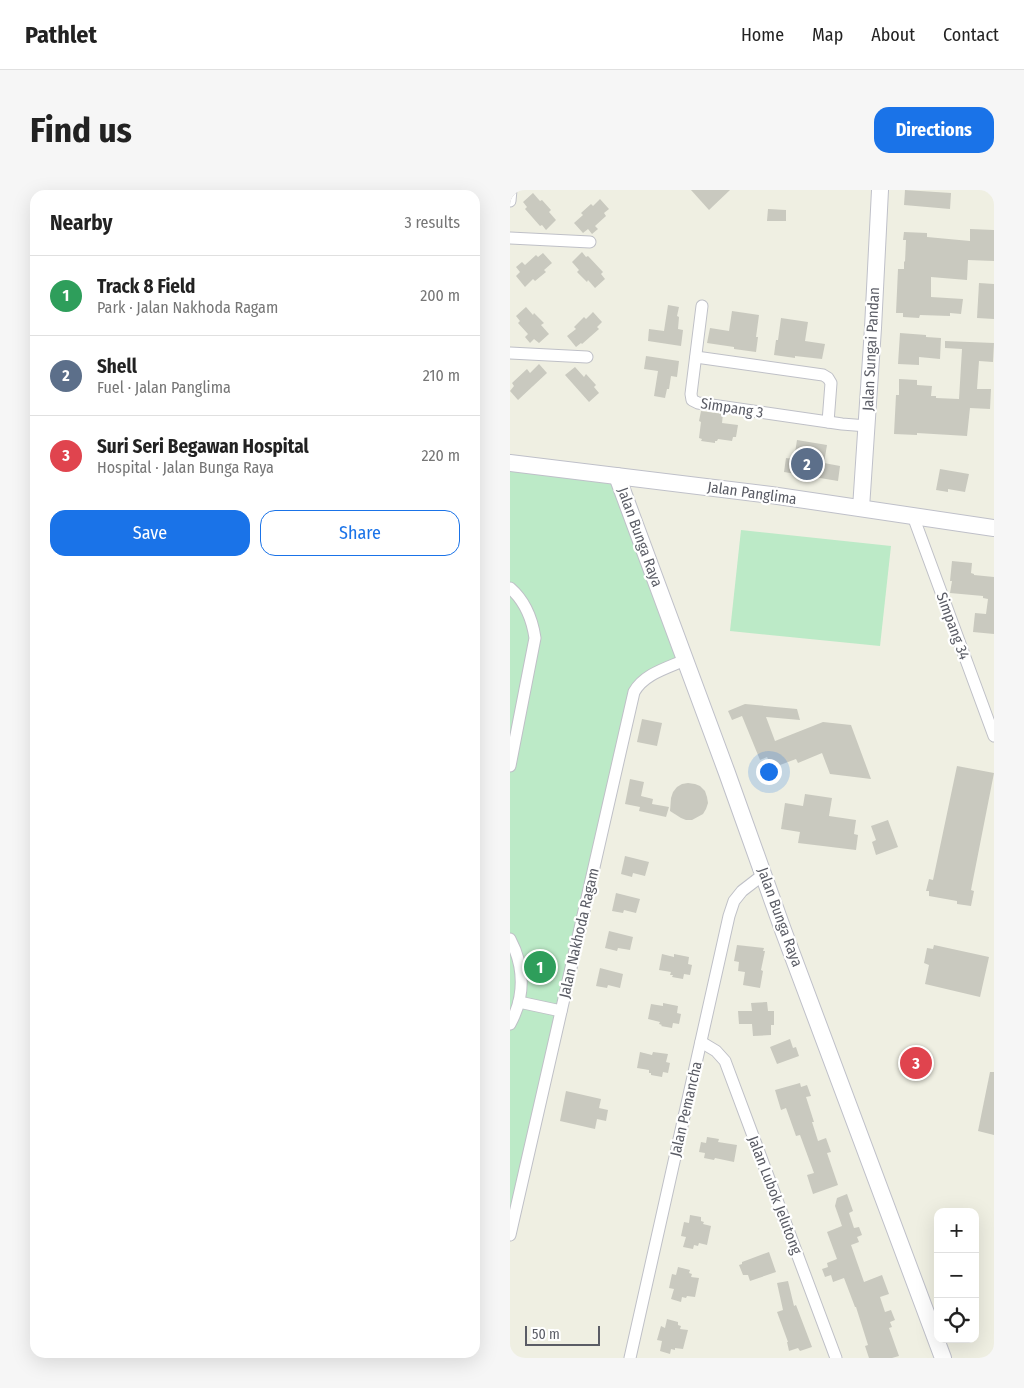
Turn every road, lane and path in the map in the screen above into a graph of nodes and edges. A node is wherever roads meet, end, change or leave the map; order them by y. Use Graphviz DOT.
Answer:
graph roads {
  1 [pos="511,190"];
  2 [pos="880,190"];
  3 [pos="510,201"];
  4 [pos="510,238"];
  5 [pos="590,242"];
  6 [pos="702,306"];
  7 [pos="510,353"];
  8 [pos="587,357"];
  9 [pos="696,357"];
  10 [pos="828,422"];
  11 [pos="867,426"];
  12 [pos="510,462"];
  13 [pos="617,476"];
  14 [pos="861,508"];
  15 [pos="913,516"];
  16 [pos="994,528"];
  17 [pos="510,588"];
  18 [pos="685,660"];
  19 [pos="994,736"];
  20 [pos="510,766"];
  21 [pos="764,874"];
  22 [pos="510,940"];
  23 [pos="519,1002"];
  24 [pos="561,1011"];
  25 [pos="510,1024"];
  26 [pos="701,1042"];
  27 [pos="510,1235"];
  28 [pos="630,1358"];
  29 [pos="836,1358"];
  30 [pos="942,1358"];
  1 -- 3 [label="street"];
  2 -- 11 [label="street, Jalan Sungai Pandan"];
  4 -- 5 [label="street"];
  6 -- 9 [label="street, Simpang 3"];
  7 -- 8 [label="street"];
  9 -- 10 [label="street"];
  9 -- 10 [label="street, Simpang 3"];
  10 -- 11 [label="street, Simpang 3"];
  11 -- 14 [label="street, Jalan Sungai Pandan"];
  12 -- 13 [label="street, Jalan Panglima"];
  13 -- 14 [label="street, Jalan Panglima"];
  13 -- 18 [label="street, Jalan Bunga Raya"];
  14 -- 15 [label="street, Jalan Panglima"];
  15 -- 16 [label="street, Jalan Panglima"];
  15 -- 19 [label="street, Simpang 34"];
  17 -- 20 [label="street"];
  18 -- 21 [label="street, Jalan Bunga Raya"];
  18 -- 24 [label="street, Jalan Nakhoda Ragam"];
  21 -- 26 [label="street, Jalan Pemancha"];
  21 -- 30 [label="street, Jalan Bunga Raya"];
  22 -- 23 [label="street"];
  23 -- 24 [label="street"];
  23 -- 25 [label="street"];
  24 -- 27 [label="street, Jalan Nakhoda Ragam"];
  26 -- 28 [label="street, Jalan Pemancha"];
  26 -- 29 [label="street, Jalan Lubok Jelutong"];
}
